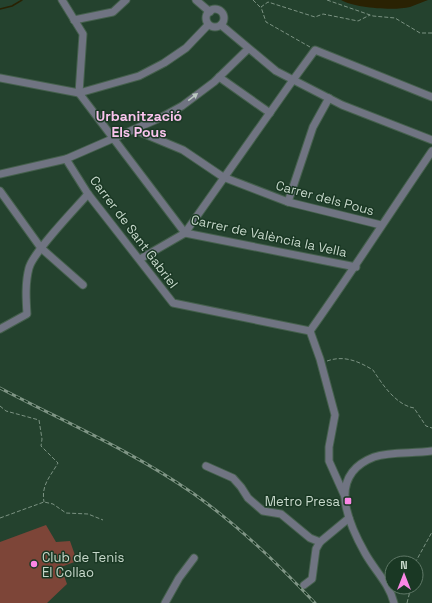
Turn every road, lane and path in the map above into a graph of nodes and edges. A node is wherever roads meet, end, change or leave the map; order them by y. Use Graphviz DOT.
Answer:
graph roads {
  1 [pos="62,0"];
  2 [pos="126,0"];
  3 [pos="196,0"];
  4 [pos="253,0"];
  5 [pos="327,0"];
  6 [pos="261,7"];
  7 [pos="210,12"];
  8 [pos="370,15"];
  9 [pos="74,20"];
  10 [pos="208,25"];
  11 [pos="221,25"];
  12 [pos="432,33"];
  13 [pos="248,49"];
  14 [pos="316,50"];
  15 [pos="219,77"];
  16 [pos="0,78"];
  17 [pos="293,80"];
  18 [pos="79,93"];
  19 [pos="432,97"];
  20 [pos="329,98"];
  21 [pos="270,113"];
  22 [pos="134,130"];
  23 [pos="114,138"];
  24 [pos="432,140"];
  25 [pos="432,151"];
  26 [pos="66,160"];
  27 [pos="0,174"];
  28 [pos="223,177"];
  29 [pos="0,191"];
  30 [pos="88,194"];
  31 [pos="288,202"];
  32 [pos="381,226"];
  33 [pos="185,233"];
  34 [pos="41,248"];
  35 [pos="140,259"];
  36 [pos="356,267"];
  37 [pos="83,284"];
  38 [pos="0,329"];
  39 [pos="312,335"];
  40 [pos="321,363"];
  41 [pos="0,406"];
  42 [pos="432,428"];
  43 [pos="432,451"];
  44 [pos="206,466"];
  45 [pos="346,499"];
  46 [pos="44,502"];
  47 [pos="0,518"];
  48 [pos="349,518"];
  49 [pos="103,520"];
  50 [pos="432,532"];
  51 [pos="320,542"];
  52 [pos="419,555"];
  53 [pos="194,558"];
  54 [pos="304,585"];
  55 [pos="164,603"];
  56 [pos="394,603"];
  1 -- 9 [label="street"];
  2 -- 9 [label="street"];
  3 -- 7 [label="street"];
  4 -- 6 [label="path"];
  5 -- 8 [label="path"];
  6 -- 8 [label="path"];
  6 -- 14 [label="path"];
  7 -- 10 [label="street"];
  7 -- 11 [label="street"];
  8 -- 12 [label="path"];
  9 -- 18 [label="street"];
  10 -- 11 [label="street"];
  10 -- 18 [label="street"];
  11 -- 13 [label="street"];
  13 -- 15 [label="street"];
  13 -- 17 [label="street"];
  14 -- 17 [label="street"];
  14 -- 19 [label="street"];
  15 -- 21 [label="street"];
  22 -- 15 [label="street, one-way"];
  16 -- 18 [label="street"];
  17 -- 20 [label="street"];
  17 -- 21 [label="street"];
  18 -- 23 [label="street, Carrer de València la Vella"];
  20 -- 24 [label="street"];
  20 -- 31 [label="street"];
  21 -- 28 [label="street"];
  22 -- 23 [label="street"];
  22 -- 28 [label="street, Carrer dels Pous"];
  23 -- 26 [label="street"];
  23 -- 33 [label="street, Carrer de València la Vella"];
  25 -- 32 [label="street"];
  26 -- 27 [label="street"];
  26 -- 30 [label="street, Carrer de Sant Gabriel"];
  28 -- 31 [label="street, Carrer dels Pous"];
  28 -- 33 [label="street"];
  29 -- 34 [label="street"];
  30 -- 34 [label="street"];
  30 -- 35 [label="street, Carrer de Sant Gabriel"];
  31 -- 32 [label="street, Carrer dels Pous"];
  32 -- 36 [label="street"];
  33 -- 35 [label="street"];
  33 -- 36 [label="street, Carrer de València la Vella"];
  34 -- 37 [label="street"];
  34 -- 38 [label="street"];
  35 -- 39 [label="street, Carrer de Sant Gabriel"];
  36 -- 39 [label="street"];
  39 -- 40 [label="street"];
  40 -- 42 [label="path"];
  40 -- 45 [label="street"];
  41 -- 46 [label="path"];
  43 -- 45 [label="street"];
  44 -- 51 [label="street"];
  45 -- 48 [label="street"];
  46 -- 47 [label="path"];
  46 -- 49 [label="path"];
  48 -- 51 [label="street"];
  48 -- 56 [label="street"];
  50 -- 52 [label="path"];
  51 -- 54 [label="street"];
  53 -- 55 [label="street"];
}
